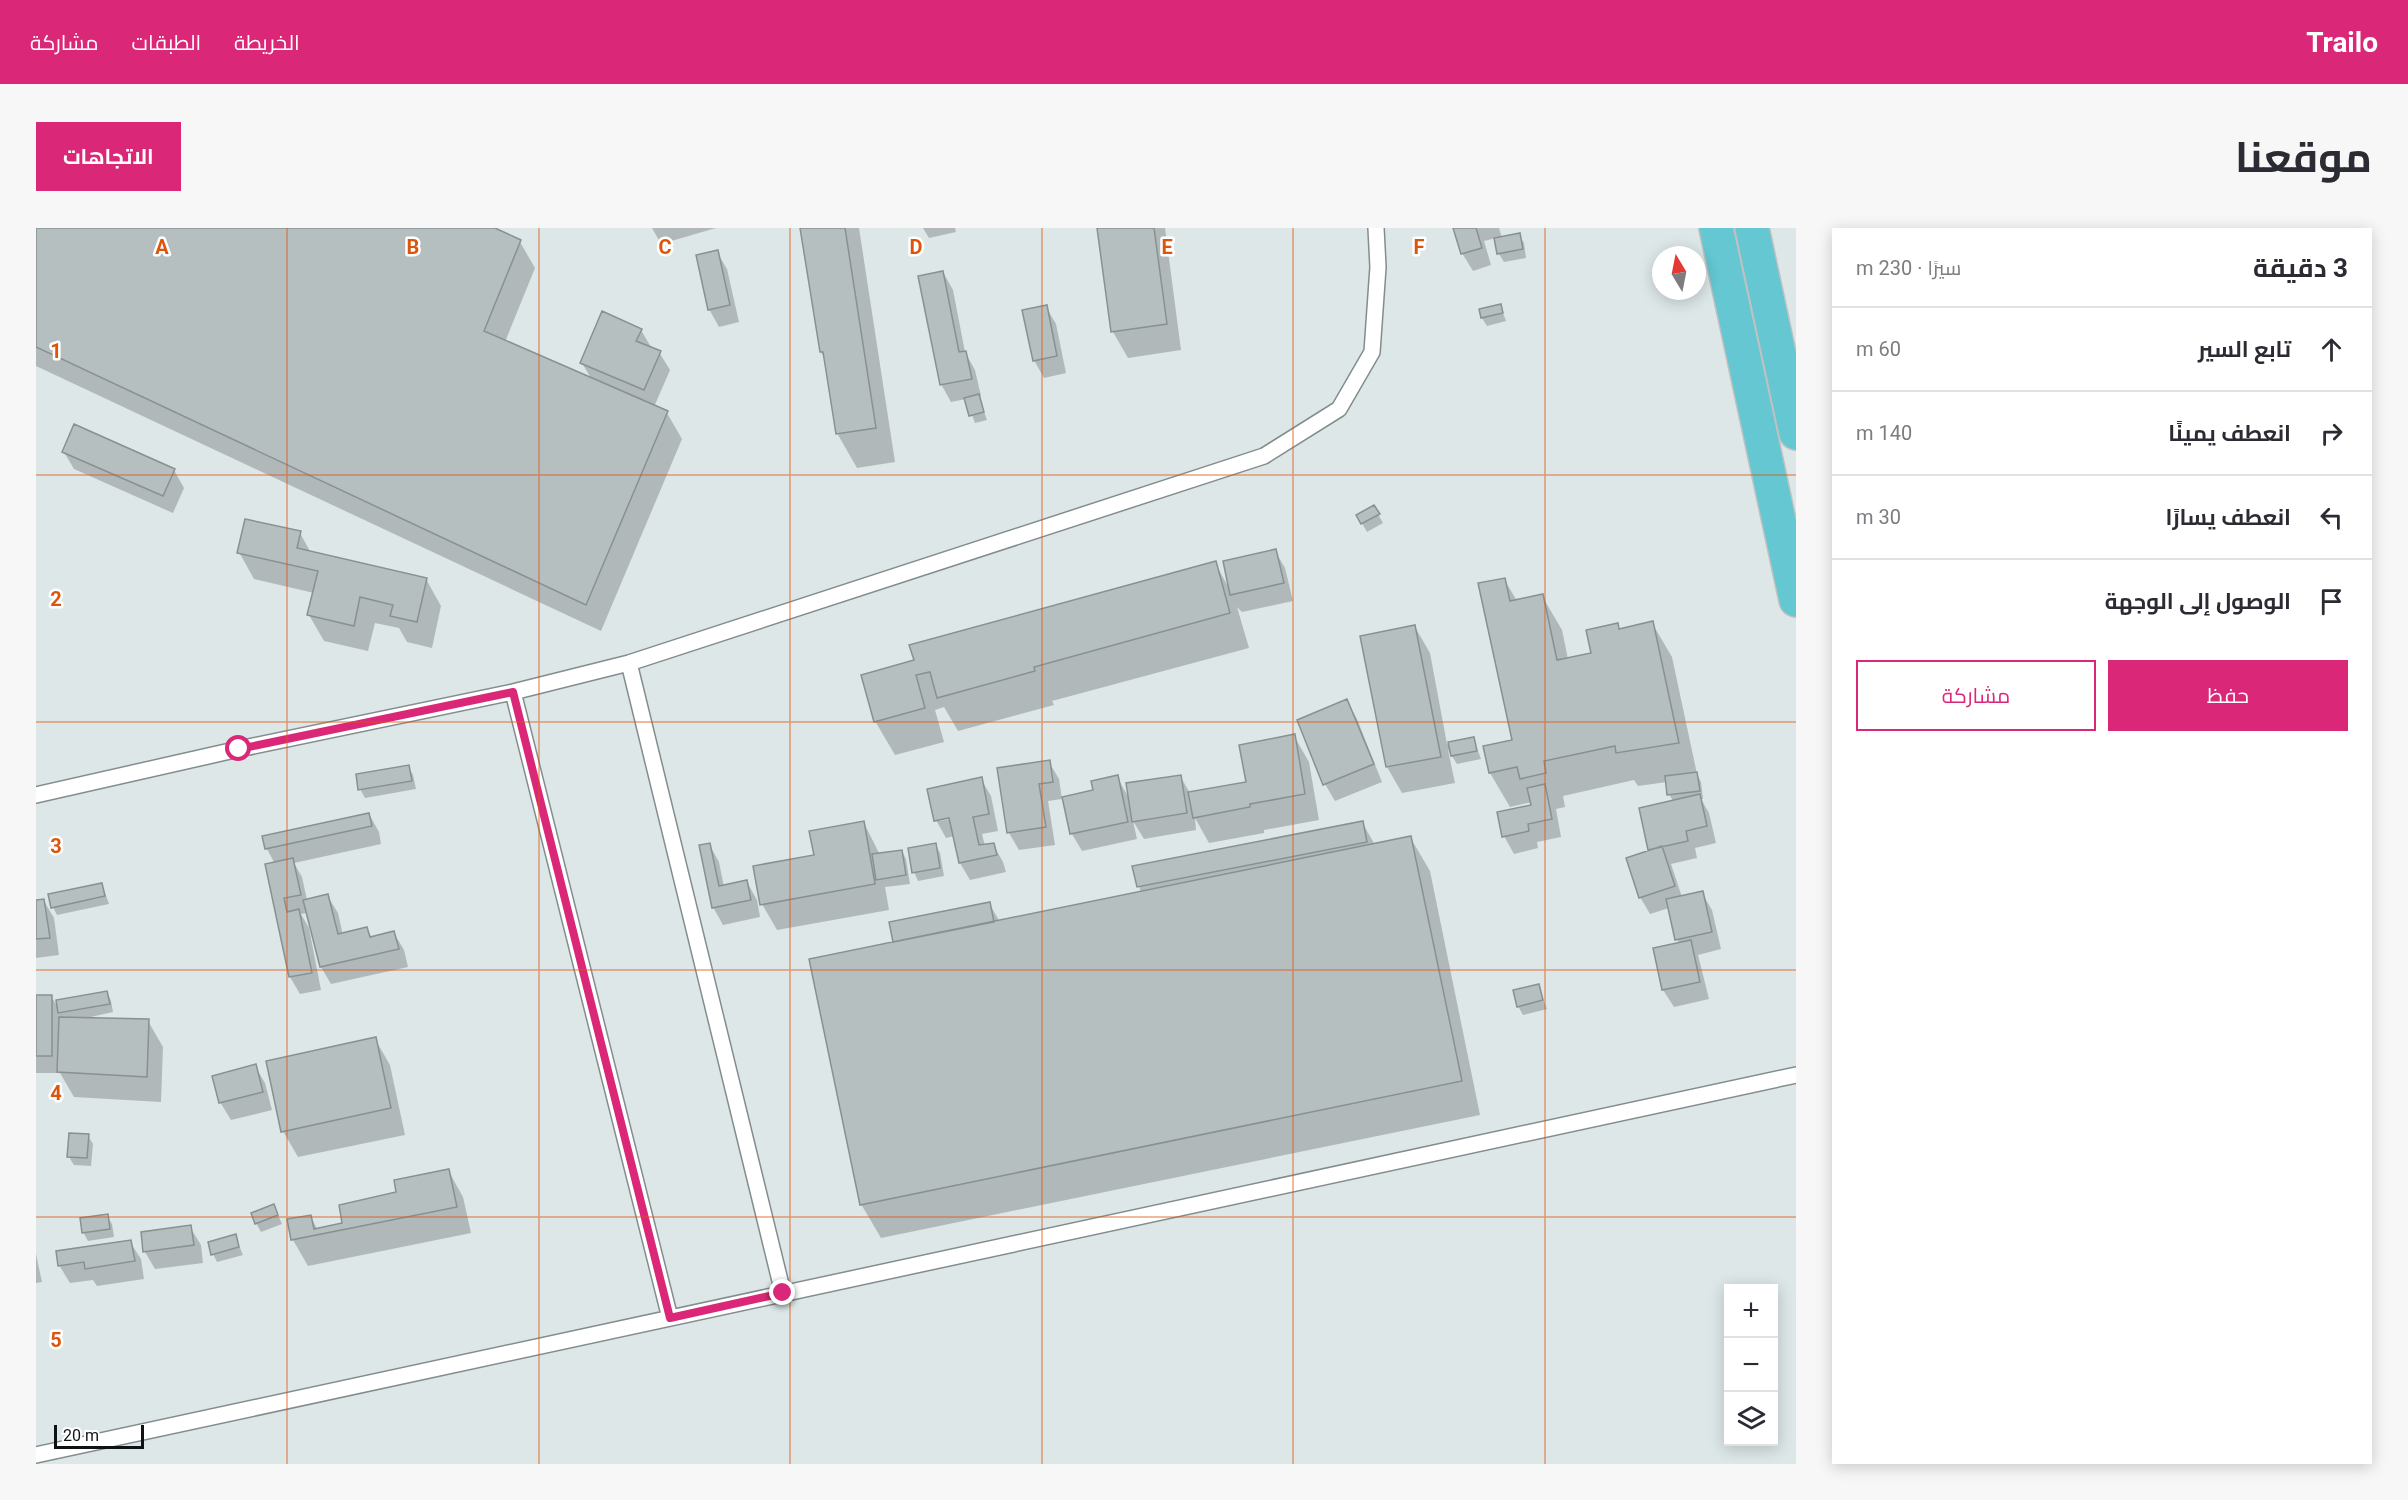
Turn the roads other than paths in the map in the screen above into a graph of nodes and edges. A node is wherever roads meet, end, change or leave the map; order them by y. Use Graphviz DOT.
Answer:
graph roads {
  1 [pos="1376,228"];
  2 [pos="1716,228"];
  3 [pos="1752,228"];
  4 [pos="1796,434"];
  5 [pos="1796,600"];
  6 [pos="629,663"];
  7 [pos="513,692"];
  8 [pos="36,795"];
  9 [pos="1796,1075"];
  10 [pos="783,1293"];
  11 [pos="670,1318"];
  12 [pos="36,1455"];
  1 -- 6 [label="lane"];
  2 -- 5 [label="highway"];
  3 -- 4 [label="highway"];
  6 -- 7 [label="lane"];
  6 -- 10 [label="lane"];
  7 -- 8 [label="lane"];
  7 -- 11 [label="lane"];
  9 -- 10 [label="lane"];
  10 -- 11 [label="lane"];
  11 -- 12 [label="lane"];
}
